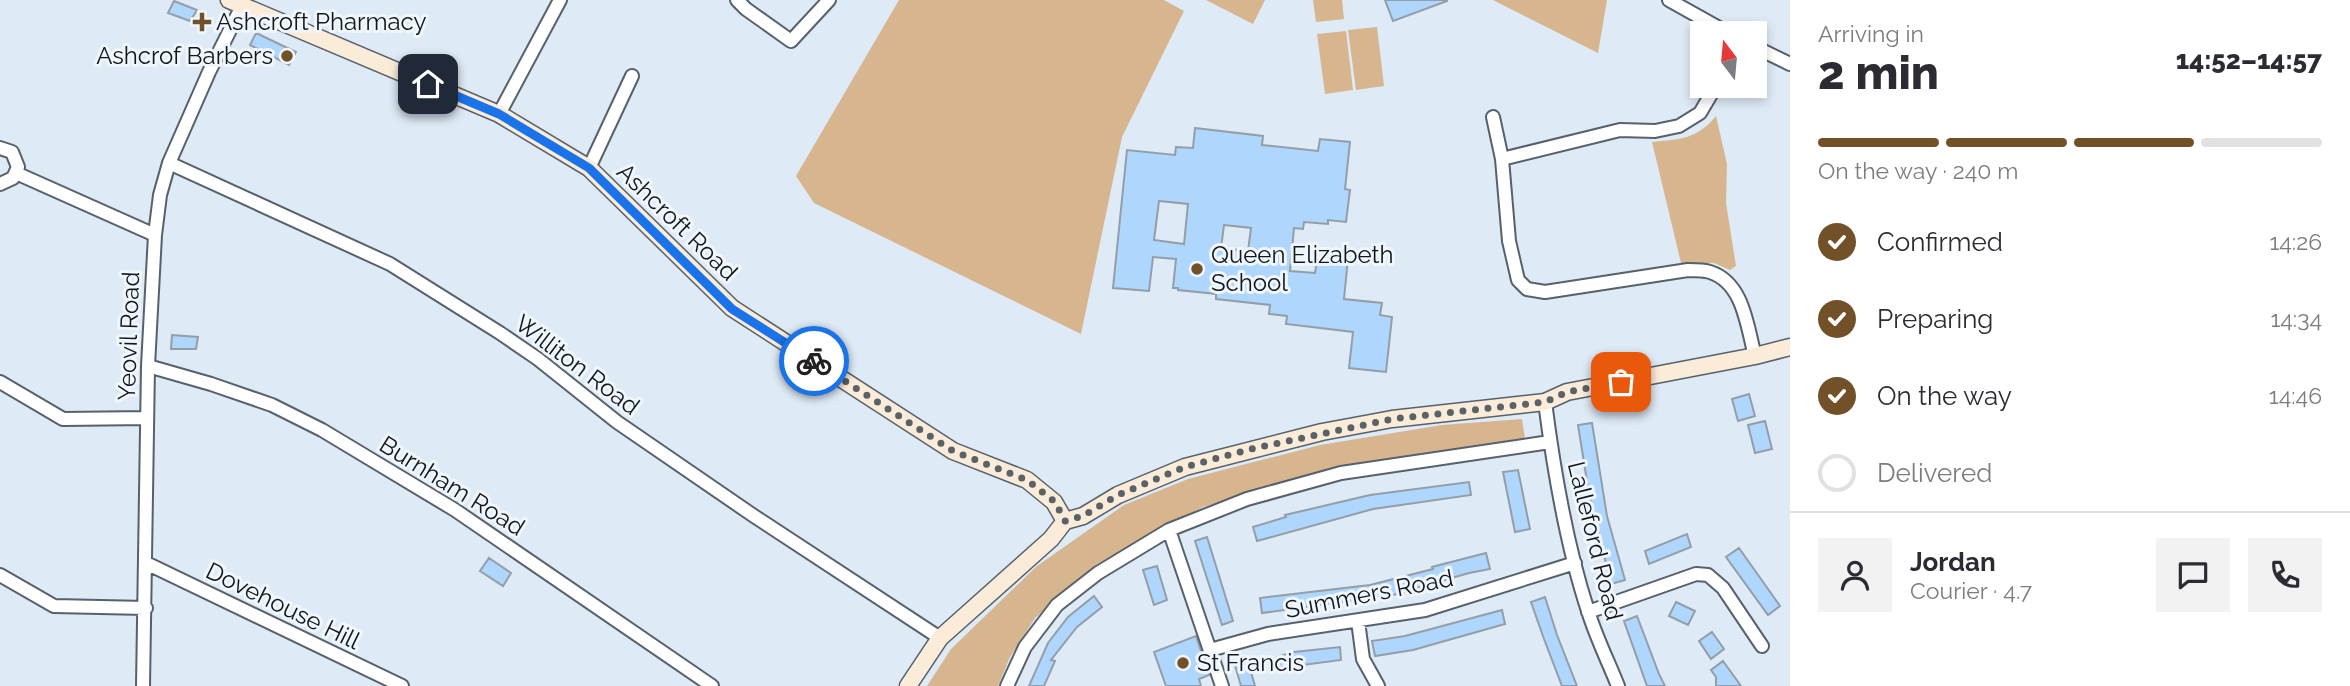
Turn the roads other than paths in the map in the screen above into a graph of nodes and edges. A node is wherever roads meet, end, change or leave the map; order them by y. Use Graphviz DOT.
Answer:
graph roads {
  1 [pos="560,0"];
  2 [pos="737,0"];
  3 [pos="829,0"];
  4 [pos="1669,0"];
  5 [pos="235,3"];
  6 [pos="1707,21"];
  7 [pos="1768,53"];
  8 [pos="1790,64"];
  9 [pos="632,76"];
  10 [pos="1709,98"];
  11 [pos="499,114"];
  12 [pos="1493,117"];
  13 [pos="0,148"];
  14 [pos="1502,159"];
  15 [pos="169,163"];
  16 [pos="589,168"];
  17 [pos="16,173"];
  18 [pos="0,184"];
  19 [pos="155,235"];
  20 [pos="1790,347"];
  21 [pos="1755,356"];
  22 [pos="148,366"];
  23 [pos="0,382"];
  24 [pos="1545,402"];
  25 [pos="147,418"];
  26 [pos="1550,442"];
  27 [pos="1065,521"];
  28 [pos="1169,530"];
  29 [pos="146,563"];
  30 [pos="1575,563"];
  31 [pos="0,575"];
  32 [pos="146,608"];
  33 [pos="1588,612"];
  34 [pos="1358,621"];
  35 [pos="940,638"];
  36 [pos="1762,646"];
  37 [pos="1210,650"];
  38 [pos="143,686"];
  39 [pos="402,686"];
  40 [pos="712,686"];
  41 [pos="908,686"];
  42 [pos="1007,686"];
  43 [pos="1222,686"];
  44 [pos="1378,686"];
  45 [pos="1618,686"];
  1 -- 11 [label="street"];
  2 -- 3 [label="street"];
  4 -- 6 [label="street"];
  5 -- 11 [label="street, Ashcroft Road"];
  5 -- 15 [label="street, Yeovil Road"];
  7 -- 8 [label="street"];
  9 -- 16 [label="street"];
  10 -- 14 [label="street"];
  11 -- 16 [label="street, Ashcroft Road"];
  12 -- 14 [label="street"];
  13 -- 17 [label="street"];
  14 -- 21 [label="street"];
  15 -- 19 [label="street, Yeovil Road"];
  15 -- 35 [label="street, Williton Road"];
  16 -- 27 [label="street, Ashcroft Road"];
  17 -- 18 [label="street"];
  17 -- 19 [label="street"];
  19 -- 22 [label="street, Yeovil Road"];
  20 -- 21 [label="street"];
  21 -- 24 [label="street"];
  22 -- 25 [label="street, Yeovil Road"];
  22 -- 40 [label="street, Burnham Road"];
  23 -- 25 [label="street"];
  24 -- 26 [label="street, Lalleford Road"];
  24 -- 27 [label="street"];
  25 -- 29 [label="street, Yeovil Road"];
  26 -- 28 [label="street"];
  26 -- 30 [label="street, Lalleford Road"];
  27 -- 35 [label="street"];
  28 -- 37 [label="street"];
  28 -- 42 [label="street"];
  29 -- 32 [label="street, Yeovil Road"];
  29 -- 39 [label="street, Dovehouse Hill"];
  30 -- 33 [label="street, Lalleford Road"];
  30 -- 34 [label="street, Summers Road"];
  31 -- 32 [label="street"];
  32 -- 38 [label="street, Yeovil Road"];
  33 -- 36 [label="street"];
  33 -- 45 [label="street, Lalleford Road"];
  34 -- 37 [label="street, Summers Road"];
  34 -- 44 [label="street"];
  35 -- 41 [label="street"];
  37 -- 43 [label="street"];
}
